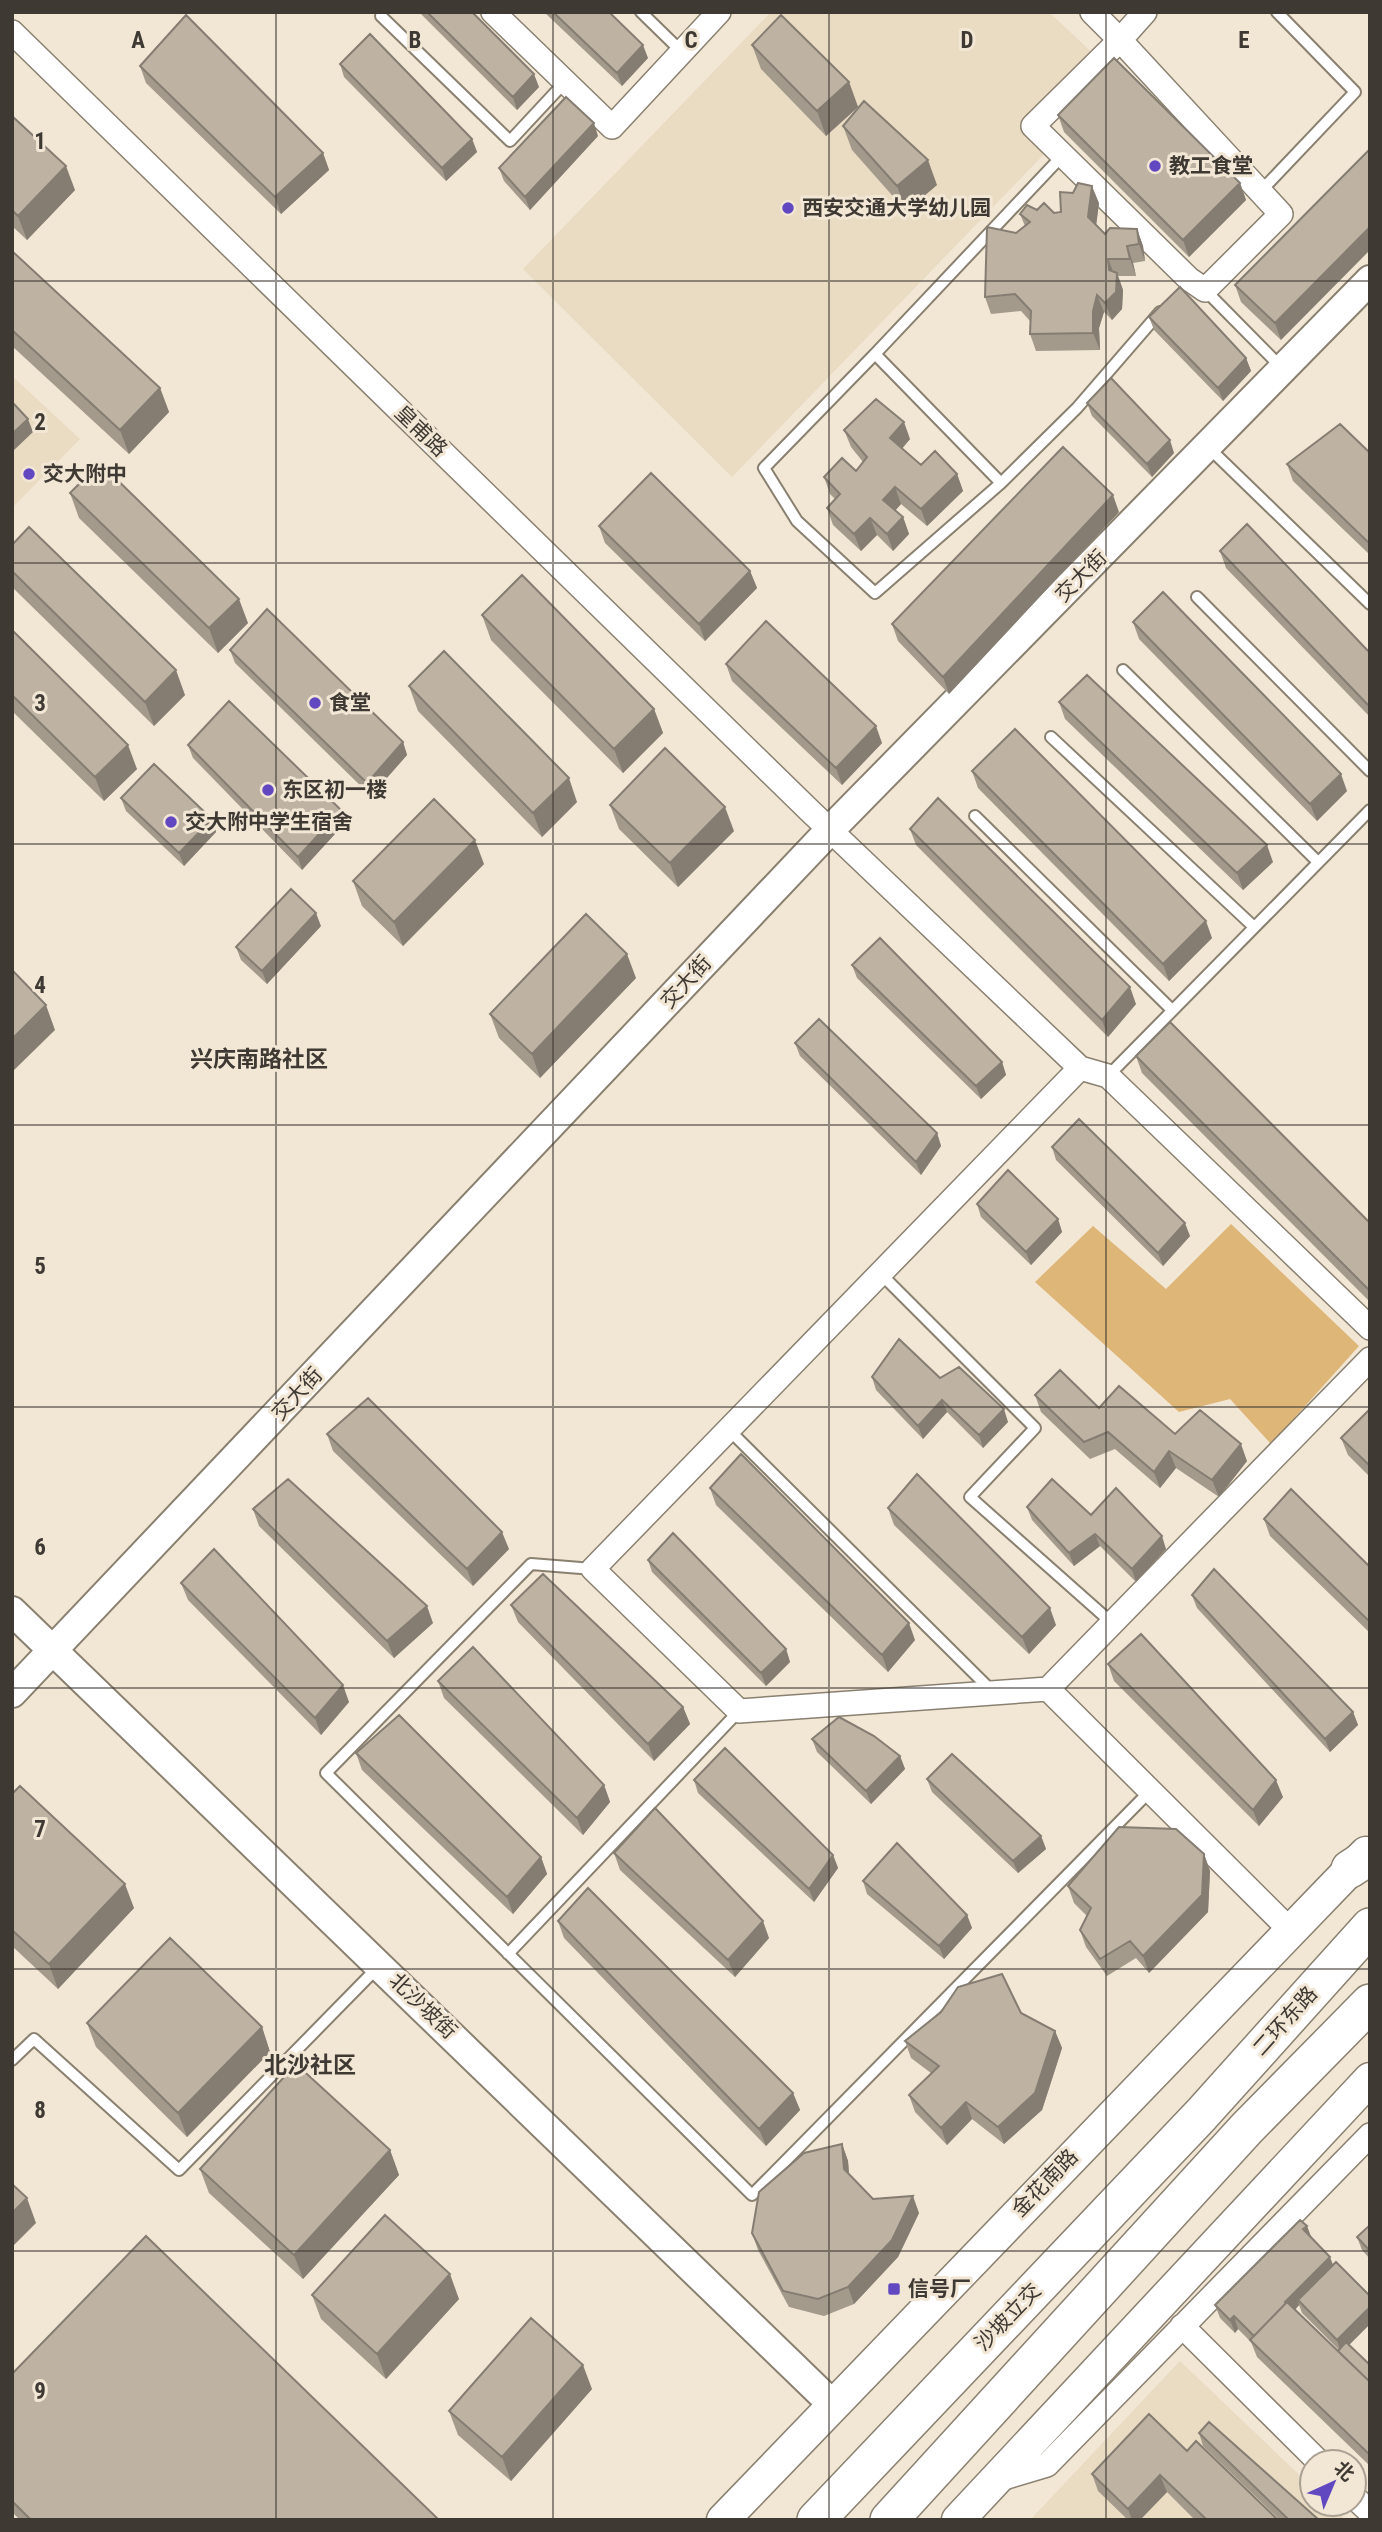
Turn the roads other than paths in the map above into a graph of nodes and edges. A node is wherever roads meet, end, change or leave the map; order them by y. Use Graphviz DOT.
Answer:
graph roads {
  1 [pos="493,12"];
  2 [pos="641,12"];
  3 [pos="719,12"];
  4 [pos="1092,12"];
  5 [pos="1145,12"];
  6 [pos="1277,12"];
  7 [pos="381,16"];
  8 [pos="12,32"];
  9 [pos="1120,40"];
  10 [pos="682,52"];
  11 [pos="565,82"];
  12 [pos="1062,156"];
  13 [pos="1260,192"];
  14 [pos="1370,280"];
  15 [pos="1192,286"];
  16 [pos="1172,298"];
  17 [pos="875,354"];
  18 [pos="1284,370"];
  19 [pos="1208,447"];
  20 [pos="1001,483"];
  21 [pos="1197,597"];
  22 [pos="1370,604"];
  23 [pos="1123,670"];
  24 [pos="1051,737"];
  25 [pos="1370,771"];
  26 [pos="1370,810"];
  27 [pos="975,816"];
  28 [pos="830,830"];
  29 [pos="1318,862"];
  30 [pos="1254,927"];
  31 [pos="1172,1010"];
  32 [pos="1080,1068"];
  33 [pos="1108,1076"];
  34 [pos="881,1274"];
  35 [pos="1370,1328"];
  36 [pos="1370,1359"];
  37 [pos="728,1429"];
  38 [pos="593,1569"];
  39 [pos="12,1611"];
  40 [pos="1112,1623"];
  41 [pos="54,1651"];
  42 [pos="1048,1689"];
  43 [pos="12,1693"];
  44 [pos="994,1693"];
  45 [pos="739,1711"];
  46 [pos="1151,1790"];
  47 [pos="1363,1858"];
  48 [pos="1370,1927"];
  49 [pos="1290,1930"];
  50 [pos="508,1954"];
  51 [pos="381,1965"];
  52 [pos="1370,2003"];
  53 [pos="12,2060"];
  54 [pos="1370,2079"];
  55 [pos="1201,2115"];
  56 [pos="1370,2135"];
  57 [pos="1182,2326"];
  58 [pos="832,2404"];
  59 [pos="1305,2448"];
  60 [pos="995,2481"];
  61 [pos="723,2520"];
  62 [pos="816,2520"];
  63 [pos="889,2520"];
  64 [pos="958,2520"];
  1 -- 11 [label="street"];
  2 -- 10 [label="lane"];
  3 -- 10 [label="street"];
  4 -- 9 [label="street"];
  5 -- 9 [label="street"];
  6 -- 13 [label="lane"];
  7 -- 11 [label="lane"];
  8 -- 28 [label="street, 皇甫路"];
  9 -- 12 [label="street"];
  9 -- 13 [label="street"];
  10 -- 11 [label="street"];
  12 -- 15 [label="street"];
  12 -- 17 [label="lane"];
  13 -- 15 [label="street"];
  14 -- 18 [label="street, 交大街"];
  15 -- 18 [label="lane"];
  16 -- 20 [label="lane"];
  17 -- 20 [label="lane"];
  17 -- 20 [label="lane"];
  18 -- 19 [label="street, 交大街"];
  19 -- 22 [label="lane"];
  19 -- 28 [label="street, 交大街"];
  21 -- 25 [label="lane"];
  23 -- 29 [label="lane"];
  24 -- 30 [label="lane"];
  26 -- 29 [label="lane"];
  27 -- 31 [label="lane"];
  28 -- 32 [label="street, 皇甫路"];
  28 -- 41 [label="street, 交大街"];
  29 -- 30 [label="lane"];
  30 -- 31 [label="lane"];
  31 -- 33 [label="lane"];
  32 -- 33 [label="street"];
  32 -- 34 [label="street"];
  33 -- 35 [label="street"];
  34 -- 37 [label="street"];
  34 -- 40 [label="lane"];
  36 -- 40 [label="street"];
  37 -- 38 [label="street"];
  37 -- 44 [label="lane"];
  38 -- 45 [label="street"];
  38 -- 50 [label="lane"];
  39 -- 41 [label="street, 北沙坡街"];
  40 -- 42 [label="street"];
  41 -- 43 [label="street, 交大街"];
  41 -- 51 [label="street, 北沙坡街"];
  42 -- 44 [label="street"];
  42 -- 46 [label="street"];
  44 -- 45 [label="street"];
  45 -- 50 [label="lane"];
  46 -- 49 [label="street"];
  46 -- 50 [label="lane"];
  47 -- 49 [label="main road, 金花南路"];
  48 -- 55 [label="highway, 二环东路"];
  49 -- 58 [label="main road, 金花南路"];
  51 -- 53 [label="lane"];
  51 -- 58 [label="street, 北沙坡街"];
  52 -- 63 [label="highway"];
  54 -- 60 [label="main road"];
  55 -- 62 [label="highway, 沙坡立交"];
  56 -- 57 [label="street"];
  57 -- 59 [label="street"];
  57 -- 60 [label="street"];
  58 -- 61 [label="main road, 金花南路"];
  60 -- 64 [label="main road"];
}
